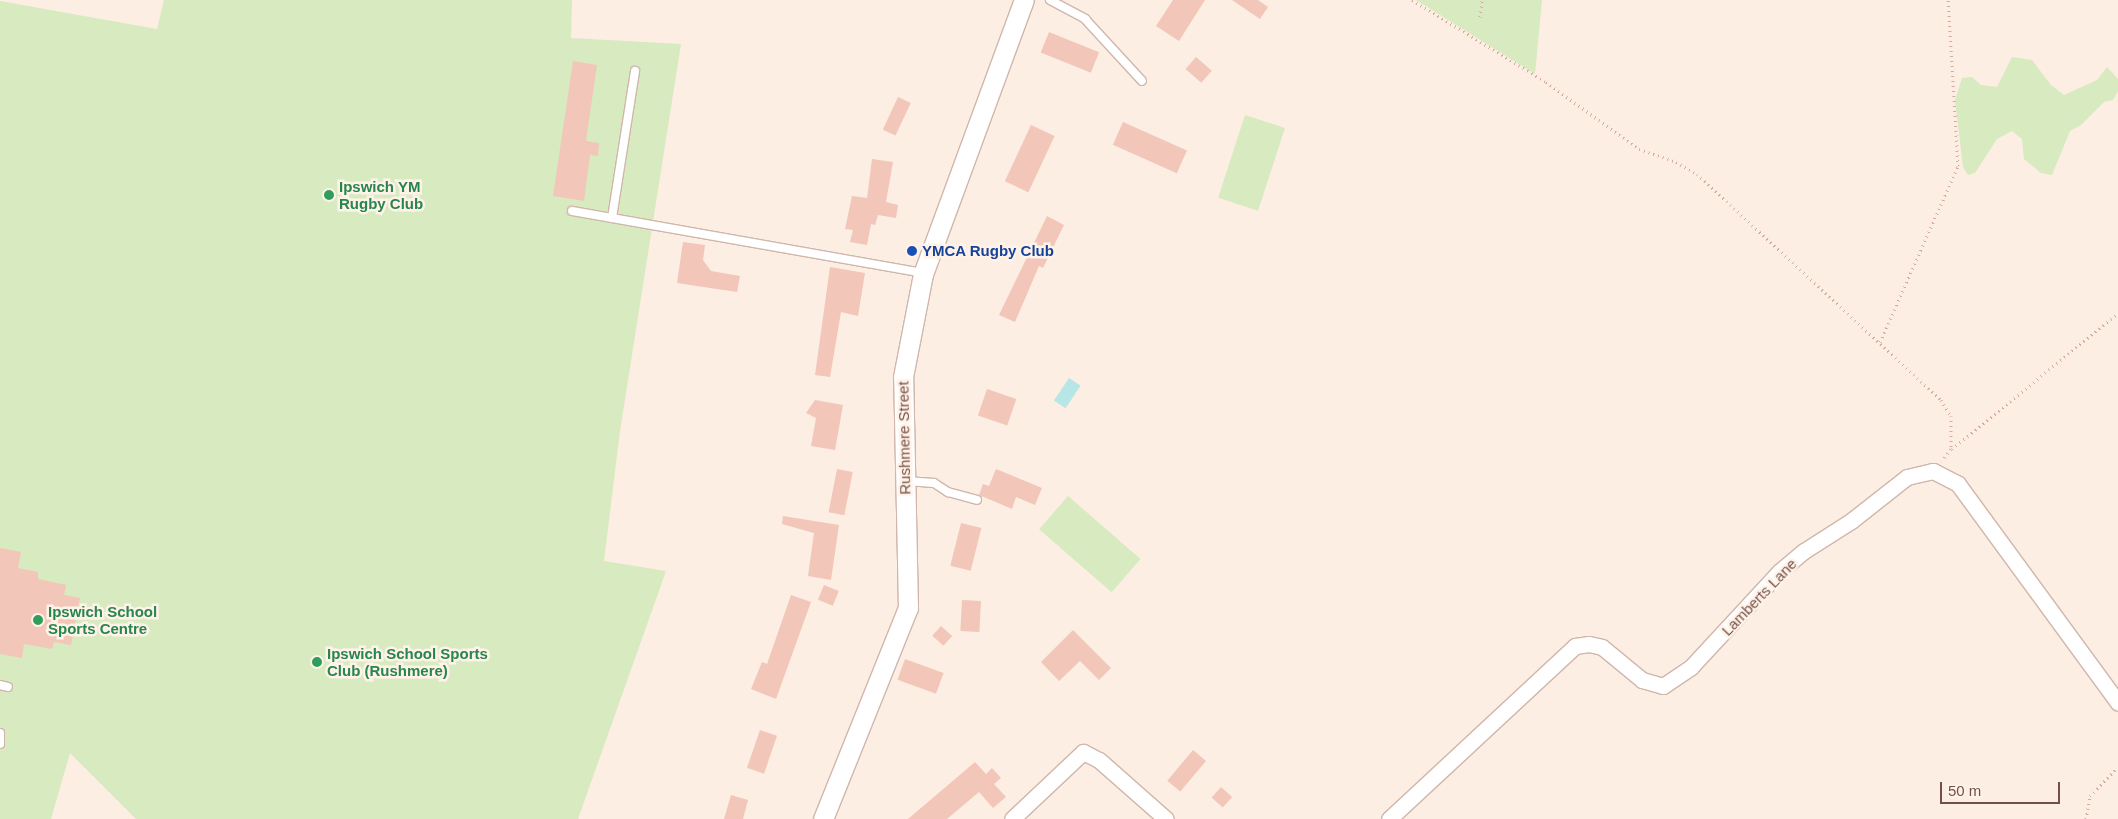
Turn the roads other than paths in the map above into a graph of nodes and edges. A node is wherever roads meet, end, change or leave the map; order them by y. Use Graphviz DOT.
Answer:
graph roads {
  1 [pos="1024,0"];
  2 [pos="1050,0"];
  3 [pos="635,71"];
  4 [pos="1142,81"];
  5 [pos="572,211"];
  6 [pos="612,218"];
  7 [pos="923,274"];
  8 [pos="905,481"];
  9 [pos="977,500"];
  10 [pos="2118,703"];
  11 [pos="0,734"];
  12 [pos="0,744"];
  13 [pos="823,819"];
  14 [pos="1012,819"];
  15 [pos="1166,819"];
  16 [pos="1390,819"];
  1 -- 7 [label="street, Rushmere Street"];
  2 -- 4 [label="lane"];
  3 -- 6 [label="lane"];
  5 -- 6 [label="lane"];
  6 -- 7 [label="lane"];
  7 -- 8 [label="street, Rushmere Street"];
  8 -- 9 [label="lane"];
  8 -- 13 [label="street, Rushmere Street"];
  10 -- 16 [label="street, Lamberts Lane"];
  11 -- 12 [label="lane"];
  14 -- 15 [label="street"];
}
